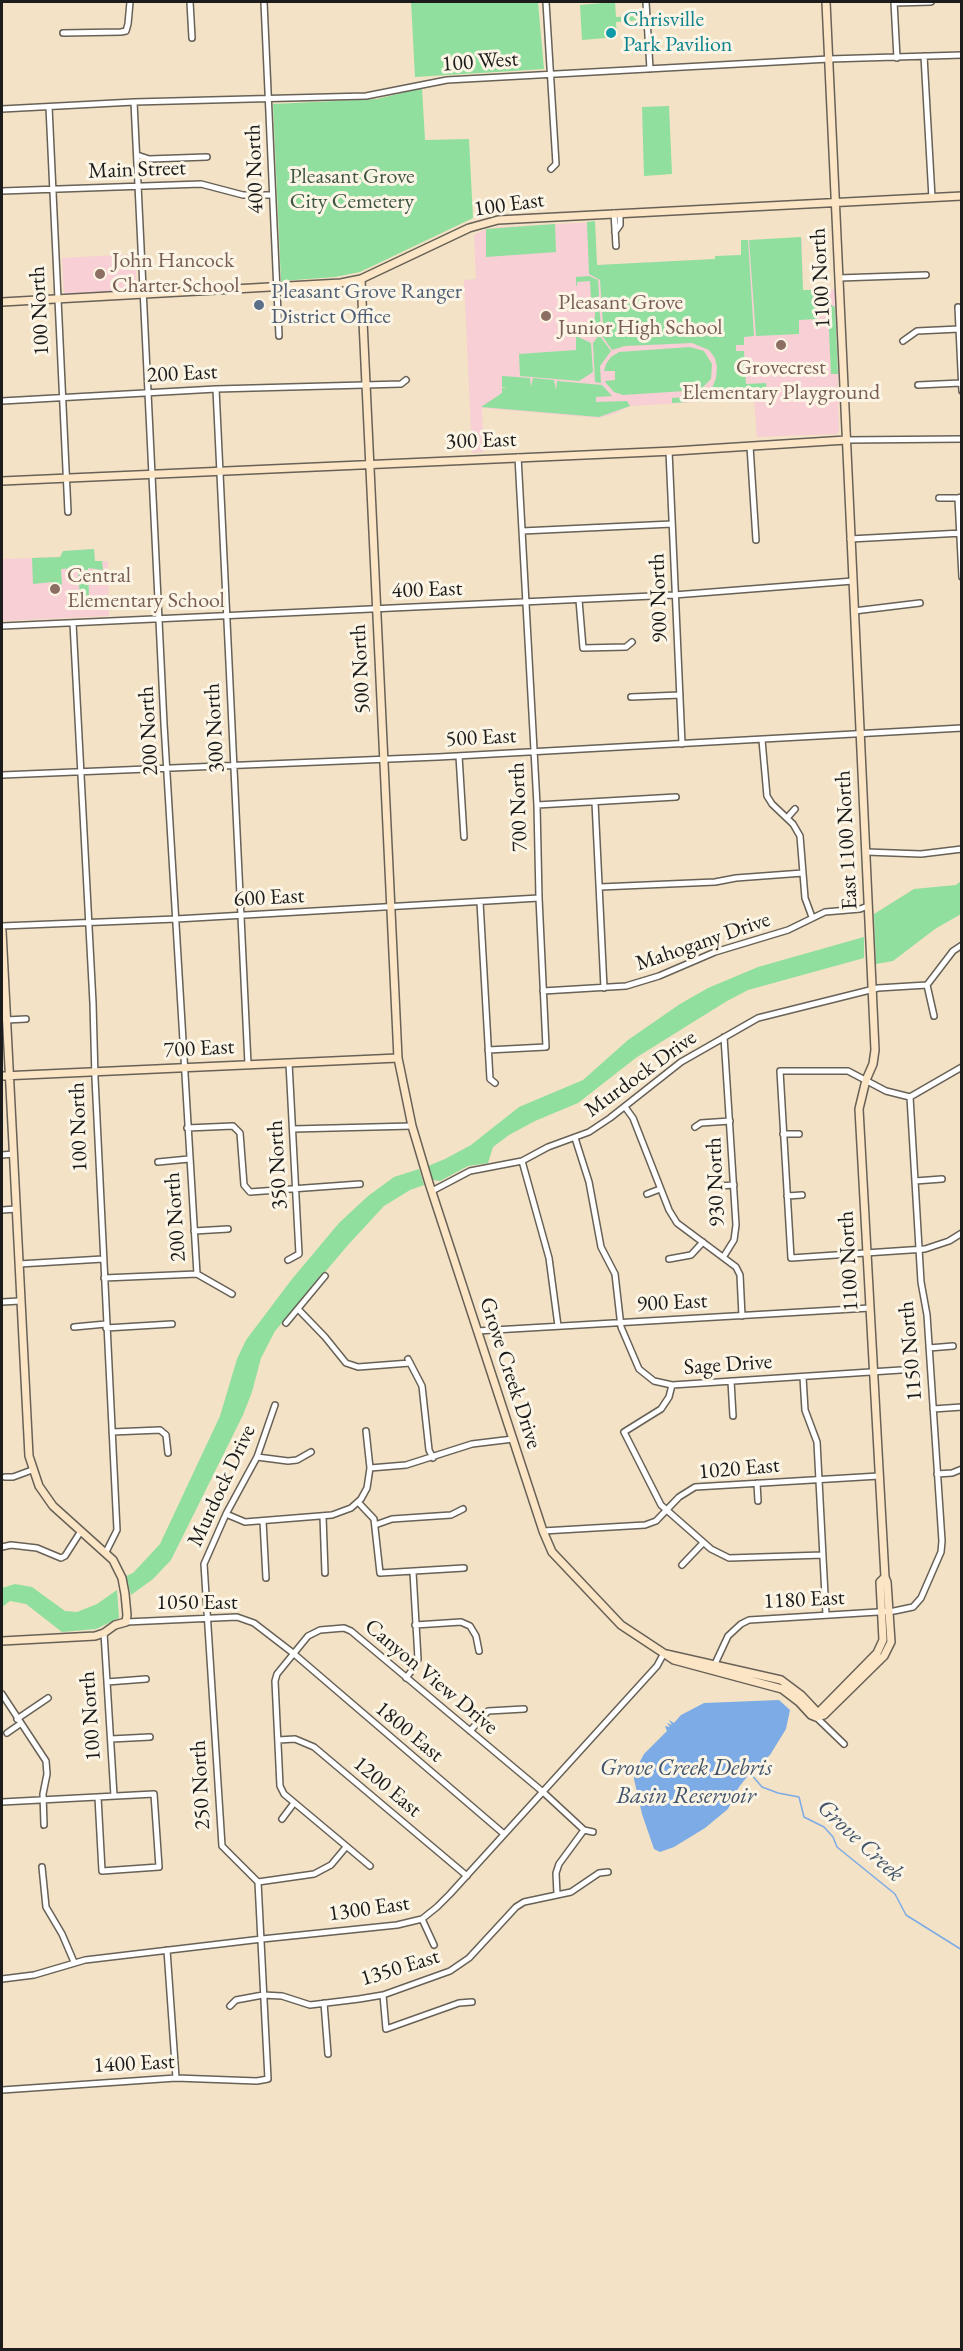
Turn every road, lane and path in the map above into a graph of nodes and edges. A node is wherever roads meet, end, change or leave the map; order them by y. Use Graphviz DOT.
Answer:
graph roads {
  1 [pos="130,2"];
  2 [pos="190,2"];
  3 [pos="264,2"];
  4 [pos="546,2"];
  5 [pos="646,2"];
  6 [pos="826,2"];
  7 [pos="894,2"];
  8 [pos="932,2"];
  9 [pos="63,33"];
  10 [pos="192,38"];
  11 [pos="962,55"];
  12 [pos="924,56"];
  13 [pos="897,58"];
  14 [pos="829,59"];
  15 [pos="650,69"];
  16 [pos="550,74"];
  17 [pos="268,99"];
  18 [pos="134,102"];
  19 [pos="49,107"];
  20 [pos="2,110"];
  21 [pos="137,155"];
  22 [pos="207,157"];
  23 [pos="551,170"];
  24 [pos="139,187"];
  25 [pos="53,189"];
  26 [pos="2,191"];
  27 [pos="272,195"];
  28 [pos="962,196"];
  29 [pos="932,198"];
  30 [pos="835,202"];
  31 [pos="617,213"];
  32 [pos="616,246"];
  33 [pos="926,275"];
  34 [pos="839,278"];
  35 [pos="361,279"];
  36 [pos="276,287"];
  37 [pos="145,295"];
  38 [pos="58,299"];
  39 [pos="2,302"];
  40 [pos="958,307"];
  41 [pos="959,329"];
  42 [pos="279,336"];
  43 [pos="903,341"];
  44 [pos="406,380"];
  45 [pos="961,383"];
  46 [pos="365,385"];
  47 [pos="918,385"];
  48 [pos="216,389"];
  49 [pos="962,391"];
  50 [pos="149,393"];
  51 [pos="62,398"];
  52 [pos="2,401"];
  53 [pos="962,439"];
  54 [pos="846,440"];
  55 [pos="750,446"];
  56 [pos="669,451"];
  57 [pos="518,457"];
  58 [pos="368,463"];
  59 [pos="219,471"];
  60 [pos="153,474"];
  61 [pos="67,478"];
  62 [pos="2,481"];
  63 [pos="960,497"];
  64 [pos="939,498"];
  65 [pos="68,512"];
  66 [pos="672,524"];
  67 [pos="522,531"];
  68 [pos="961,533"];
  69 [pos="850,538"];
  70 [pos="756,540"];
  71 [pos="962,577"];
  72 [pos="853,581"];
  73 [pos="674,595"];
  74 [pos="579,600"];
  75 [pos="526,603"];
  76 [pos="920,603"];
  77 [pos="376,609"];
  78 [pos="854,610"];
  79 [pos="226,614"];
  80 [pos="159,619"];
  81 [pos="73,623"];
  82 [pos="2,626"];
  83 [pos="632,642"];
  84 [pos="680,695"];
  85 [pos="631,698"];
  86 [pos="962,728"];
  87 [pos="859,733"];
  88 [pos="762,740"];
  89 [pos="681,744"];
  90 [pos="533,752"];
  91 [pos="459,756"];
  92 [pos="383,759"];
  93 [pos="234,765"];
  94 [pos="167,769"];
  95 [pos="80,772"];
  96 [pos="2,775"];
  97 [pos="676,797"];
  98 [pos="595,802"];
  99 [pos="537,805"];
  100 [pos="795,809"];
  101 [pos="777,810"];
  102 [pos="771,816"];
  103 [pos="787,818"];
  104 [pos="464,837"];
  105 [pos="962,849"];
  106 [pos="866,852"];
  107 [pos="803,873"];
  108 [pos="600,887"];
  109 [pos="539,898"];
  110 [pos="480,902"];
  111 [pos="868,906"];
  112 [pos="390,908"];
  113 [pos="241,916"];
  114 [pos="812,917"];
  115 [pos="176,919"];
  116 [pos="88,922"];
  117 [pos="2,926"];
  118 [pos="2,931"];
  119 [pos="962,945"];
  120 [pos="870,946"];
  121 [pos="927,985"];
  122 [pos="604,988"];
  123 [pos="872,990"];
  124 [pos="543,991"];
  125 [pos="934,1016"];
  126 [pos="26,1019"];
  127 [pos="6,1020"];
  128 [pos="724,1037"];
  129 [pos="488,1050"];
  130 [pos="398,1058"];
  131 [pos="289,1063"];
  132 [pos="248,1064"];
  133 [pos="184,1067"];
  134 [pos="962,1067"];
  135 [pos="95,1071"];
  136 [pos="5,1076"];
  137 [pos="866,1080"];
  138 [pos="495,1083"];
  139 [pos="910,1097"];
  140 [pos="625,1107"];
  141 [pos="730,1121"];
  142 [pos="412,1126"];
  143 [pos="695,1127"];
  144 [pos="187,1128"];
  145 [pos="293,1129"];
  146 [pos="783,1134"];
  147 [pos="799,1134"];
  148 [pos="575,1138"];
  149 [pos="13,1154"];
  150 [pos="2,1155"];
  151 [pos="189,1160"];
  152 [pos="522,1161"];
  153 [pos="158,1162"];
  154 [pos="942,1179"];
  155 [pos="915,1181"];
  156 [pos="360,1184"];
  157 [pos="734,1185"];
  158 [pos="718,1186"];
  159 [pos="296,1189"];
  160 [pos="660,1189"];
  161 [pos="432,1191"];
  162 [pos="647,1194"];
  163 [pos="802,1195"];
  164 [pos="787,1196"];
  165 [pos="16,1209"];
  166 [pos="2,1210"];
  167 [pos="228,1229"];
  168 [pos="194,1231"];
  169 [pos="962,1233"];
  170 [pos="703,1242"];
  171 [pos="919,1250"];
  172 [pos="867,1254"];
  173 [pos="724,1256"];
  174 [pos="103,1259"];
  175 [pos="288,1260"];
  176 [pos="669,1260"];
  177 [pos="19,1264"];
  178 [pos="197,1274"];
  179 [pos="325,1276"];
  180 [pos="104,1278"];
  181 [pos="232,1294"];
  182 [pos="20,1301"];
  183 [pos="2,1302"];
  184 [pos="870,1308"];
  185 [pos="298,1309"];
  186 [pos="742,1316"];
  187 [pos="620,1322"];
  188 [pos="286,1323"];
  189 [pos="172,1324"];
  190 [pos="106,1326"];
  191 [pos="558,1326"];
  192 [pos="74,1327"];
  193 [pos="477,1331"];
  194 [pos="953,1346"];
  195 [pos="929,1348"];
  196 [pos="901,1370"];
  197 [pos="873,1372"];
  198 [pos="802,1377"];
  199 [pos="731,1381"];
  200 [pos="672,1385"];
  201 [pos="275,1405"];
  202 [pos="962,1407"];
  203 [pos="933,1409"];
  204 [pos="733,1416"];
  205 [pos="366,1431"];
  206 [pos="112,1432"];
  207 [pos="513,1439"];
  208 [pos="311,1452"];
  209 [pos="168,1453"];
  210 [pos="257,1457"];
  211 [pos="433,1458"];
  212 [pos="370,1468"];
  213 [pos="962,1469"];
  214 [pos="32,1470"];
  215 [pos="937,1474"];
  216 [pos="879,1476"];
  217 [pos="6,1477"];
  218 [pos="819,1480"];
  219 [pos="757,1483"];
  220 [pos="358,1502"];
  221 [pos="758,1502"];
  222 [pos="463,1509"];
  223 [pos="667,1510"];
  224 [pos="226,1514"];
  225 [pos="323,1516"];
  226 [pos="263,1521"];
  227 [pos="375,1525"];
  228 [pos="81,1531"];
  229 [pos="543,1532"];
  230 [pos="703,1543"];
  231 [pos="2,1546"];
  232 [pos="106,1552"];
  233 [pos="823,1555"];
  234 [pos="682,1565"];
  235 [pos="464,1568"];
  236 [pos="413,1572"];
  237 [pos="325,1573"];
  238 [pos="266,1578"];
  239 [pos="921,1598"];
  240 [pos="885,1612"];
  241 [pos="826,1615"];
  242 [pos="208,1617"];
  243 [pos="126,1622"];
  244 [pos="416,1625"];
  245 [pos="104,1633"];
  246 [pos="2,1641"];
  247 [pos="479,1651"];
  248 [pos="293,1653"];
  249 [pos="664,1653"];
  250 [pos="714,1668"];
  251 [pos="406,1678"];
  252 [pos="146,1679"];
  253 [pos="107,1682"];
  254 [pos="2,1694"];
  255 [pos="48,1698"];
  256 [pos="524,1709"];
  257 [pos="816,1717"];
  258 [pos="18,1721"];
  259 [pos="470,1731"];
  260 [pos="7,1733"];
  261 [pos="150,1737"];
  262 [pos="111,1739"];
  263 [pos="278,1740"];
  264 [pos="844,1744"];
  265 [pos="543,1792"];
  266 [pos="114,1796"];
  267 [pos="98,1797"];
  268 [pos="43,1800"];
  269 [pos="2,1802"];
  270 [pos="294,1803"];
  271 [pos="282,1820"];
  272 [pos="44,1825"];
  273 [pos="584,1830"];
  274 [pos="592,1833"];
  275 [pos="504,1834"];
  276 [pos="346,1847"];
  277 [pos="370,1866"];
  278 [pos="42,1867"];
  279 [pos="608,1872"];
  280 [pos="467,1876"];
  281 [pos="258,1882"];
  282 [pos="557,1894"];
  283 [pos="422,1919"];
  284 [pos="262,1939"];
  285 [pos="434,1945"];
  286 [pos="168,1950"];
  287 [pos="74,1962"];
  288 [pos="2,1979"];
  289 [pos="263,1995"];
  290 [pos="383,1995"];
  291 [pos="472,2002"];
  292 [pos="324,2003"];
  293 [pos="230,2006"];
  294 [pos="328,2054"];
  295 [pos="176,2078"];
  296 [pos="2,2091"];
  1 -- 9 [label="street"];
  2 -- 10 [label="street"];
  3 -- 17 [label="street, 400 North"];
  4 -- 16 [label="street"];
  5 -- 15 [label="street"];
  6 -- 14 [label="street, 1100 North"];
  7 -- 8 [label="street"];
  7 -- 13 [label="street"];
  11 -- 12 [label="street, 100 West"];
  12 -- 13 [label="street, 100 West"];
  12 -- 29 [label="street"];
  13 -- 14 [label="street, 100 West"];
  14 -- 15 [label="street, 100 West"];
  14 -- 30 [label="street, 1100 North"];
  15 -- 16 [label="street, 100 West"];
  16 -- 17 [label="street, 100 West"];
  16 -- 23 [label="street"];
  17 -- 18 [label="street, 100 West"];
  17 -- 27 [label="street, 400 North"];
  18 -- 19 [label="street, 100 West"];
  18 -- 21 [label="street, 200 North"];
  19 -- 20 [label="street, 100 West"];
  19 -- 25 [label="street, 100 North"];
  21 -- 22 [label="street"];
  21 -- 24 [label="street, 200 North"];
  24 -- 25 [label="street, Main Street"];
  24 -- 27 [label="street, Main Street"];
  24 -- 37 [label="street, 200 North"];
  25 -- 26 [label="street, Main Street"];
  25 -- 38 [label="street, 100 North"];
  27 -- 36 [label="street, 400 North"];
  28 -- 29 [label="street, 100 East"];
  29 -- 30 [label="street, 100 East"];
  30 -- 31 [label="street, 100 East"];
  30 -- 34 [label="street, 1100 North"];
  31 -- 32 [label="street"];
  31 -- 35 [label="street, 100 East"];
  33 -- 34 [label="street"];
  34 -- 54 [label="street, 1100 North"];
  35 -- 36 [label="street, 100 East"];
  35 -- 46 [label="street, 500 North"];
  36 -- 37 [label="street, 100 East"];
  36 -- 42 [label="street, 400 North"];
  37 -- 38 [label="street, 100 East"];
  37 -- 50 [label="street, 200 North"];
  38 -- 39 [label="street, 100 East"];
  38 -- 51 [label="street, 100 North"];
  40 -- 41 [label="street"];
  41 -- 43 [label="street"];
  41 -- 45 [label="street"];
  44 -- 46 [label="street, 200 East"];
  45 -- 47 [label="street"];
  45 -- 49 [label="street"];
  46 -- 48 [label="street, 200 East"];
  46 -- 58 [label="street, 500 North"];
  48 -- 50 [label="street, 200 East"];
  48 -- 59 [label="street, 300 North"];
  50 -- 51 [label="street, 200 East"];
  50 -- 60 [label="street, 200 North"];
  51 -- 52 [label="street, 200 East"];
  51 -- 61 [label="street, 100 North"];
  53 -- 54 [label="street, 300 East"];
  54 -- 55 [label="street, 300 East"];
  54 -- 69 [label="street, 1100 North"];
  55 -- 56 [label="street, 300 East"];
  55 -- 70 [label="street"];
  56 -- 57 [label="street, 300 East"];
  56 -- 66 [label="street, 900 North"];
  57 -- 58 [label="street, 300 East"];
  57 -- 67 [label="street, 700 North"];
  58 -- 59 [label="street, 300 East"];
  58 -- 77 [label="street, 500 North"];
  59 -- 60 [label="street, 300 East"];
  59 -- 79 [label="street, 300 North"];
  60 -- 61 [label="street, 300 East"];
  60 -- 80 [label="street, 200 North"];
  61 -- 62 [label="street, 300 East"];
  61 -- 65 [label="street, 100 North"];
  63 -- 64 [label="street"];
  63 -- 68 [label="street"];
  66 -- 67 [label="street"];
  66 -- 73 [label="street, 900 North"];
  67 -- 75 [label="street, 700 North"];
  68 -- 69 [label="street"];
  68 -- 71 [label="street"];
  69 -- 72 [label="street, 1100 North"];
  72 -- 73 [label="street, 400 East"];
  72 -- 78 [label="street, 1100 North"];
  73 -- 74 [label="street, 400 East"];
  73 -- 84 [label="street, 900 North"];
  74 -- 75 [label="street, 400 East"];
  74 -- 83 [label="street"];
  75 -- 77 [label="street, 400 East"];
  75 -- 90 [label="street, 700 North"];
  76 -- 78 [label="street"];
  77 -- 79 [label="street, 400 East"];
  77 -- 92 [label="street, 500 North"];
  78 -- 87 [label="street, 1100 North"];
  79 -- 80 [label="street, 400 East"];
  79 -- 93 [label="street, 300 North"];
  80 -- 81 [label="street, 400 East"];
  80 -- 94 [label="street, 200 North"];
  81 -- 82 [label="street, 400 East"];
  81 -- 95 [label="street, 100 North"];
  84 -- 85 [label="street"];
  84 -- 89 [label="street, 900 North"];
  86 -- 87 [label="street, 500 East"];
  87 -- 88 [label="street, 500 East"];
  87 -- 106 [label="street, East 1100 North"];
  88 -- 89 [label="street, 500 East"];
  88 -- 101 [label="street"];
  89 -- 90 [label="street, 500 East"];
  90 -- 91 [label="street, 500 East"];
  90 -- 99 [label="street, 700 North"];
  91 -- 92 [label="street, 500 East"];
  91 -- 104 [label="street"];
  92 -- 93 [label="street, 500 East"];
  92 -- 112 [label="street, 500 North"];
  93 -- 94 [label="street, 500 East"];
  93 -- 113 [label="street, 300 North"];
  94 -- 95 [label="street, 500 East"];
  94 -- 115 [label="street, 200 North"];
  95 -- 96 [label="street, 500 East"];
  95 -- 116 [label="street, 100 North"];
  97 -- 98 [label="street"];
  98 -- 99 [label="street"];
  98 -- 108 [label="street"];
  99 -- 109 [label="street, 700 North"];
  100 -- 103 [label="street"];
  101 -- 102 [label="street"];
  101 -- 103 [label="street"];
  103 -- 107 [label="street"];
  105 -- 106 [label="street"];
  106 -- 111 [label="street, East 1100 North"];
  107 -- 108 [label="street"];
  107 -- 114 [label="street"];
  108 -- 122 [label="street"];
  109 -- 110 [label="street, 600 East"];
  109 -- 124 [label="street, 700 North"];
  110 -- 112 [label="street, 600 East"];
  110 -- 129 [label="street"];
  111 -- 114 [label="street, Mahogany Drive"];
  111 -- 120 [label="street, East 1100 North"];
  112 -- 113 [label="street, 600 East"];
  112 -- 130 [label="street, 500 North"];
  113 -- 115 [label="street, 600 East"];
  113 -- 132 [label="street, 300 North"];
  114 -- 122 [label="street, Mahogany Drive"];
  115 -- 116 [label="street, 600 East"];
  115 -- 133 [label="street, 200 North"];
  116 -- 117 [label="street, 600 East"];
  116 -- 135 [label="street, 100 North"];
  118 -- 127 [label="street"];
  119 -- 121 [label="street"];
  120 -- 123 [label="street, 1100 North"];
  121 -- 123 [label="street, Murdock Drive"];
  121 -- 125 [label="street"];
  122 -- 124 [label="street, Mahogany Drive"];
  123 -- 128 [label="street, Murdock Drive"];
  123 -- 137 [label="street, 1100 North"];
  124 -- 129 [label="street, 700 North"];
  126 -- 127 [label="street"];
  127 -- 136 [label="street"];
  128 -- 140 [label="street, Murdock Drive"];
  128 -- 141 [label="street, 930 North"];
  129 -- 138 [label="street"];
  130 -- 131 [label="street, 700 East"];
  130 -- 142 [label="street, Grove Creek Drive"];
  131 -- 132 [label="street, 700 East"];
  131 -- 145 [label="street, 350 North"];
  132 -- 133 [label="street, 700 East"];
  133 -- 135 [label="street, 700 East"];
  133 -- 144 [label="street, 200 North"];
  134 -- 139 [label="street"];
  135 -- 136 [label="street, 700 East"];
  135 -- 174 [label="street, 100 North"];
  136 -- 149 [label="street"];
  137 -- 139 [label="street"];
  137 -- 146 [label="street"];
  137 -- 172 [label="street, 1100 North"];
  139 -- 155 [label="street, 1150 North"];
  140 -- 148 [label="street, Murdock Drive"];
  140 -- 160 [label="street"];
  141 -- 143 [label="street"];
  141 -- 157 [label="street, 930 North"];
  142 -- 145 [label="street"];
  142 -- 161 [label="street, Grove Creek Drive"];
  144 -- 151 [label="street, 200 North"];
  144 -- 159 [label="street"];
  145 -- 159 [label="street, 350 North"];
  146 -- 147 [label="street"];
  146 -- 164 [label="street"];
  148 -- 152 [label="street, Murdock Drive"];
  148 -- 187 [label="street, Sage Drive"];
  149 -- 150 [label="street"];
  149 -- 165 [label="street"];
  151 -- 153 [label="street"];
  151 -- 168 [label="street, 200 North"];
  152 -- 161 [label="street, Murdock Drive"];
  152 -- 191 [label="street"];
  154 -- 155 [label="street"];
  155 -- 171 [label="street, 1150 North"];
  156 -- 159 [label="street"];
  157 -- 158 [label="street"];
  157 -- 173 [label="street, 930 North"];
  159 -- 175 [label="street, 350 North"];
  160 -- 162 [label="street"];
  160 -- 170 [label="street"];
  161 -- 193 [label="street, Grove Creek Drive"];
  163 -- 164 [label="street"];
  164 -- 172 [label="street"];
  165 -- 166 [label="street"];
  165 -- 177 [label="street"];
  167 -- 168 [label="street"];
  168 -- 178 [label="street, 200 North"];
  169 -- 171 [label="street"];
  170 -- 173 [label="street"];
  170 -- 176 [label="street"];
  171 -- 172 [label="street"];
  171 -- 195 [label="street, 1150 North"];
  172 -- 184 [label="street, 1100 North"];
  173 -- 186 [label="street, 930 North"];
  174 -- 177 [label="street"];
  174 -- 180 [label="street, 100 North"];
  177 -- 182 [label="street"];
  178 -- 180 [label="street"];
  178 -- 181 [label="street"];
  179 -- 185 [label="street"];
  180 -- 190 [label="street, 100 North"];
  182 -- 183 [label="street"];
  182 -- 214 [label="street"];
  184 -- 186 [label="street, 900 East"];
  184 -- 197 [label="street, 1100 North"];
  185 -- 188 [label="street"];
  185 -- 211 [label="street"];
  186 -- 187 [label="street, 900 East"];
  187 -- 191 [label="street, 900 East"];
  187 -- 200 [label="street, Sage Drive"];
  189 -- 190 [label="street"];
  190 -- 192 [label="street"];
  190 -- 206 [label="street, 100 North"];
  191 -- 193 [label="street, 900 East"];
  193 -- 207 [label="street, Grove Creek Drive"];
  194 -- 195 [label="street"];
  195 -- 203 [label="street, 1150 North"];
  196 -- 197 [label="street, Sage Drive"];
  197 -- 198 [label="street, Sage Drive"];
  197 -- 216 [label="street, 1100 North"];
  198 -- 199 [label="street, Sage Drive"];
  198 -- 218 [label="street"];
  199 -- 200 [label="street, Sage Drive"];
  199 -- 204 [label="street"];
  200 -- 223 [label="street"];
  201 -- 210 [label="street, Murdock Drive"];
  202 -- 203 [label="street"];
  203 -- 215 [label="street, 1150 North"];
  205 -- 212 [label="street"];
  206 -- 209 [label="street"];
  206 -- 232 [label="street, 100 North"];
  207 -- 211 [label="street"];
  207 -- 229 [label="street, Grove Creek Drive"];
  208 -- 210 [label="street"];
  210 -- 224 [label="street, Murdock Drive"];
  211 -- 212 [label="street"];
  212 -- 220 [label="street"];
  213 -- 215 [label="street"];
  214 -- 217 [label="street"];
  214 -- 228 [label="street"];
  215 -- 239 [label="street, 1150 North"];
  216 -- 218 [label="street, 1020 East"];
  216 -- 240 [label="street, 1100 North"];
  218 -- 219 [label="street, 1020 East"];
  218 -- 233 [label="street"];
  219 -- 221 [label="street"];
  219 -- 223 [label="street, 1020 East"];
  220 -- 225 [label="street"];
  220 -- 227 [label="street"];
  222 -- 227 [label="street"];
  223 -- 229 [label="street, 1020 East"];
  223 -- 230 [label="street"];
  224 -- 226 [label="street"];
  224 -- 242 [label="street, Murdock Drive"];
  225 -- 226 [label="street"];
  225 -- 237 [label="street"];
  226 -- 238 [label="street"];
  227 -- 236 [label="street"];
  228 -- 231 [label="street"];
  228 -- 232 [label="street"];
  229 -- 249 [label="street, Grove Creek Drive"];
  230 -- 233 [label="street"];
  230 -- 234 [label="street"];
  232 -- 243 [label="street"];
  233 -- 241 [label="street"];
  235 -- 236 [label="street"];
  236 -- 244 [label="street"];
  239 -- 240 [label="street, 1180 East"];
  240 -- 241 [label="street, 1180 East"];
  240 -- 257 [label="street, 1100 North"];
  241 -- 250 [label="street, 1180 East"];
  242 -- 243 [label="street, 1050 East"];
  242 -- 248 [label="street, 1050 East"];
  242 -- 281 [label="street, 250 North"];
  243 -- 245 [label="street"];
  244 -- 247 [label="street"];
  244 -- 251 [label="street"];
  245 -- 246 [label="street"];
  245 -- 253 [label="street, 100 North"];
  248 -- 251 [label="street, Canyon View Drive"];
  248 -- 263 [label="street"];
  248 -- 275 [label="street, 1800 East"];
  249 -- 250 [label="street, Grove Creek Drive"];
  249 -- 265 [label="street, 1300 East"];
  250 -- 257 [label="street, Grove Creek Drive"];
  251 -- 259 [label="street, Canyon View Drive"];
  252 -- 253 [label="street"];
  253 -- 262 [label="street, 100 North"];
  254 -- 258 [label="street"];
  255 -- 258 [label="street"];
  256 -- 259 [label="street"];
  257 -- 264 [label="street, Grove Creek Drive"];
  258 -- 260 [label="street"];
  258 -- 268 [label="street"];
  259 -- 265 [label="street, Canyon View Drive"];
  261 -- 262 [label="street"];
  262 -- 266 [label="street, 100 North"];
  263 -- 270 [label="street"];
  263 -- 280 [label="street, 1200 East"];
  265 -- 273 [label="street, Canyon View Drive"];
  265 -- 275 [label="street, 1300 East"];
  266 -- 267 [label="street"];
  266 -- 267 [label="street"];
  267 -- 268 [label="street"];
  268 -- 269 [label="street"];
  268 -- 272 [label="street"];
  270 -- 271 [label="street"];
  270 -- 276 [label="street"];
  273 -- 274 [label="street"];
  273 -- 282 [label="street"];
  275 -- 280 [label="street, 1300 East"];
  276 -- 277 [label="street"];
  276 -- 281 [label="street"];
  278 -- 287 [label="street"];
  279 -- 282 [label="street, 1350 East"];
  280 -- 283 [label="street, 1300 East"];
  281 -- 284 [label="street"];
  282 -- 290 [label="street, 1350 East"];
  283 -- 284 [label="street, 1300 East"];
  283 -- 285 [label="street"];
  284 -- 286 [label="street, 1300 East"];
  284 -- 289 [label="street"];
  286 -- 287 [label="street, 1300 East"];
  286 -- 295 [label="street"];
  287 -- 288 [label="street, 1300 East"];
  289 -- 292 [label="street, 1350 East"];
  289 -- 293 [label="street, 1350 East"];
  289 -- 295 [label="street, 1400 East"];
  290 -- 291 [label="street"];
  290 -- 292 [label="street, 1350 East"];
  292 -- 294 [label="street"];
  295 -- 296 [label="street, 1400 East"];
}
